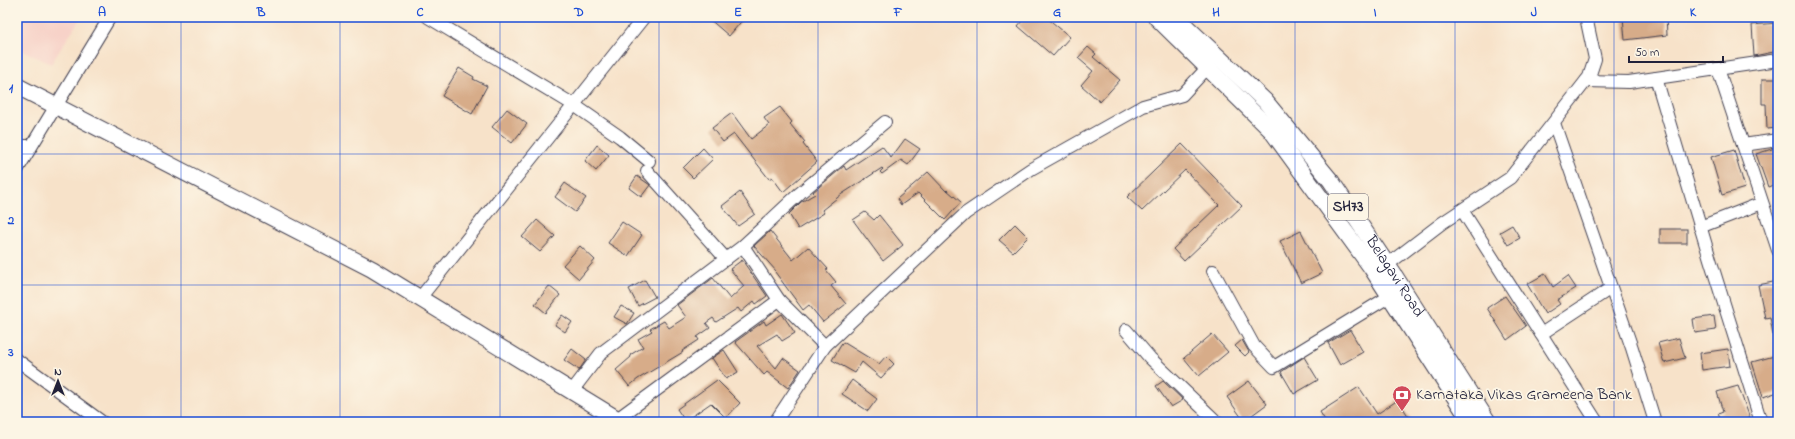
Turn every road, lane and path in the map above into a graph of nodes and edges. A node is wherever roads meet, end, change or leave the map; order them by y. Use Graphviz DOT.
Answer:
graph roads {
  1 [pos="110,17"];
  2 [pos="428,17"];
  3 [pos="644,17"];
  4 [pos="1156,17"];
  5 [pos="1176,17"];
  6 [pos="1586,17"];
  7 [pos="1778,60"];
  8 [pos="1208,67"];
  9 [pos="1718,69"];
  10 [pos="1656,78"];
  11 [pos="1586,80"];
  12 [pos="17,86"];
  13 [pos="574,104"];
  14 [pos="55,106"];
  15 [pos="885,122"];
  16 [pos="1554,123"];
  17 [pos="1778,140"];
  18 [pos="1743,145"];
  19 [pos="17,146"];
  20 [pos="31,146"];
  21 [pos="17,170"];
  22 [pos="1762,203"];
  23 [pos="1462,210"];
  24 [pos="1700,227"];
  25 [pos="743,246"];
  26 [pos="1778,250"];
  27 [pos="726,259"];
  28 [pos="1387,265"];
  29 [pos="1213,271"];
  30 [pos="1611,288"];
  31 [pos="1390,296"];
  32 [pos="420,298"];
  33 [pos="779,300"];
  34 [pos="1126,330"];
  35 [pos="1541,334"];
  36 [pos="825,346"];
  37 [pos="17,360"];
  38 [pos="572,391"];
  39 [pos="620,420"];
  40 [pos="102,422"];
  41 [pos="775,422"];
  42 [pos="1217,422"];
  43 [pos="1471,422"];
  44 [pos="1488,422"];
  45 [pos="1598,422"];
  46 [pos="1656,422"];
  47 [pos="1761,422"];
  1 -- 14 [label="street"];
  2 -- 13 [label="street"];
  3 -- 13 [label="street"];
  4 -- 8 [label="main road"];
  5 -- 28 [label="main road, Belagavi Road / SH73"];
  6 -- 11 [label="street"];
  7 -- 9 [label="street"];
  8 -- 31 [label="main road"];
  8 -- 36 [label="street"];
  9 -- 10 [label="street"];
  9 -- 18 [label="street"];
  10 -- 11 [label="street"];
  10 -- 24 [label="street"];
  11 -- 16 [label="street"];
  12 -- 14 [label="main road"];
  13 -- 27 [label="street"];
  13 -- 32 [label="street"];
  14 -- 20 [label="street"];
  14 -- 32 [label="main road"];
  15 -- 25 [label="street"];
  16 -- 23 [label="street"];
  16 -- 30 [label="street"];
  17 -- 18 [label="street"];
  18 -- 22 [label="street"];
  19 -- 20 [label="street"];
  20 -- 21 [label="street"];
  22 -- 24 [label="street"];
  22 -- 26 [label="street"];
  23 -- 28 [label="street"];
  23 -- 35 [label="street"];
  24 -- 47 [label="street"];
  25 -- 27 [label="street"];
  25 -- 33 [label="street"];
  27 -- 38 [label="street"];
  28 -- 44 [label="main road, Belagavi Road / SH73"];
  29 -- 31 [label="street"];
  30 -- 35 [label="street"];
  30 -- 46 [label="street"];
  31 -- 43 [label="main road"];
  32 -- 38 [label="main road"];
  33 -- 36 [label="street"];
  33 -- 39 [label="street"];
  34 -- 42 [label="street"];
  35 -- 45 [label="street"];
  36 -- 41 [label="street"];
  37 -- 40 [label="street"];
  38 -- 39 [label="main road"];
}
